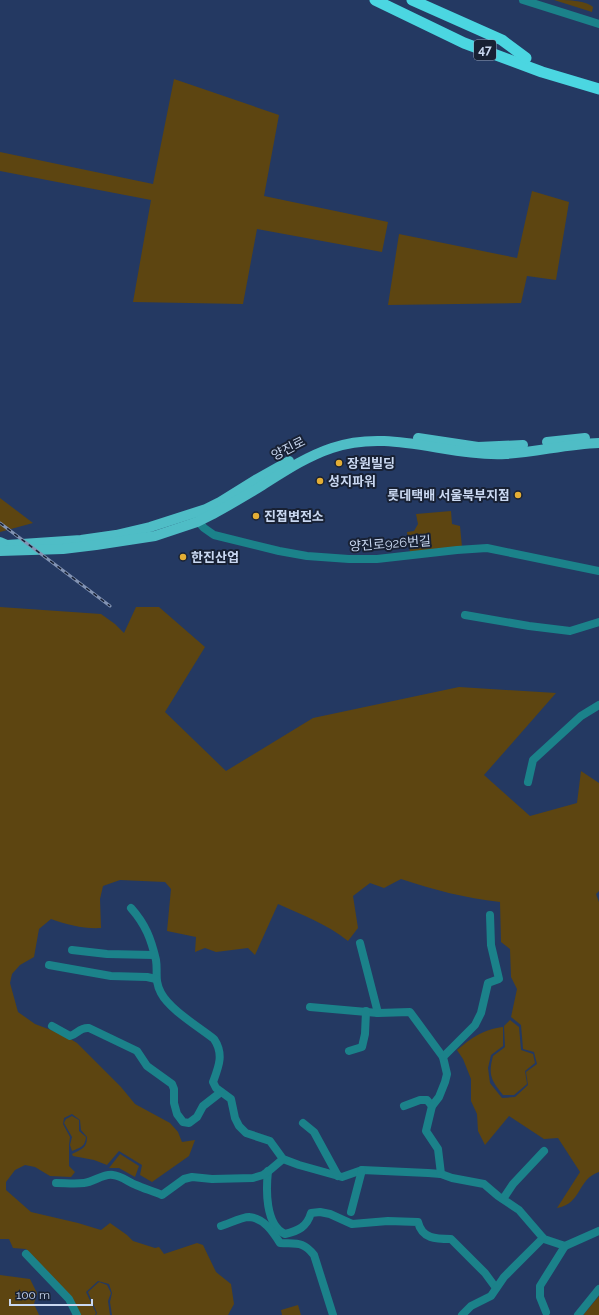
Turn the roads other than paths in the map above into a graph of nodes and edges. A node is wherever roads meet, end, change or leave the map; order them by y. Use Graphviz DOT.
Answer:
graph roads {
  1 [pos="375,0"];
  2 [pos="391,0"];
  3 [pos="412,0"];
  4 [pos="523,0"];
  5 [pos="599,24"];
  6 [pos="526,58"];
  7 [pos="599,81"];
  8 [pos="599,89"];
  9 [pos="599,437"];
  10 [pos="599,443"];
  11 [pos="195,518"];
  12 [pos="1,548"];
  13 [pos="599,571"];
  14 [pos="465,615"];
  15 [pos="599,622"];
  16 [pos="599,704"];
  17 [pos="528,782"];
  18 [pos="131,908"];
  19 [pos="490,915"];
  20 [pos="360,943"];
  21 [pos="72,950"];
  22 [pos="154,954"];
  23 [pos="49,965"];
  24 [pos="156,979"];
  25 [pos="310,1007"];
  26 [pos="366,1011"];
  27 [pos="378,1013"];
  28 [pos="52,1026"];
  29 [pos="349,1051"];
  30 [pos="444,1057"];
  31 [pos="221,1092"];
  32 [pos="404,1106"];
  33 [pos="432,1106"];
  34 [pos="303,1123"];
  35 [pos="544,1151"];
  36 [pos="283,1159"];
  37 [pos="362,1170"];
  38 [pos="268,1171"];
  39 [pos="441,1174"];
  40 [pos="338,1176"];
  41 [pos="56,1183"];
  42 [pos="502,1199"];
  43 [pos="351,1212"];
  44 [pos="221,1226"];
  45 [pos="599,1231"];
  46 [pos="543,1238"];
  47 [pos="565,1246"];
  48 [pos="26,1254"];
  49 [pos="496,1288"];
  50 [pos="599,1289"];
  51 [pos="546,1312"];
  52 [pos="77,1315"];
  53 [pos="333,1315"];
  54 [pos="462,1315"];
  55 [pos="578,1315"];
  1 -- 8 [label="highway, 47"];
  2 -- 6 [label="highway, 47"];
  3 -- 6 [label="highway"];
  4 -- 5 [label="street"];
  6 -- 7 [label="highway, 47"];
  9 -- 11 [label="main road, 양진로"];
  10 -- 11 [label="main road, 양진로"];
  11 -- 12 [label="main road, 양진로"];
  11 -- 13 [label="street, 양진로926번길"];
  14 -- 15 [label="street"];
  16 -- 17 [label="street"];
  18 -- 22 [label="street"];
  19 -- 30 [label="street"];
  20 -- 27 [label="street"];
  21 -- 22 [label="street"];
  22 -- 24 [label="street"];
  23 -- 24 [label="street"];
  24 -- 31 [label="street"];
  25 -- 26 [label="street"];
  26 -- 27 [label="street"];
  26 -- 29 [label="street"];
  27 -- 30 [label="street"];
  28 -- 31 [label="street"];
  30 -- 33 [label="street"];
  31 -- 36 [label="street"];
  32 -- 33 [label="street"];
  33 -- 39 [label="street"];
  34 -- 40 [label="street"];
  35 -- 42 [label="street"];
  36 -- 38 [label="street"];
  36 -- 40 [label="street"];
  37 -- 39 [label="street"];
  37 -- 40 [label="street"];
  37 -- 43 [label="street"];
  38 -- 41 [label="street"];
  38 -- 49 [label="street"];
  39 -- 42 [label="street"];
  42 -- 46 [label="street"];
  44 -- 53 [label="street"];
  45 -- 47 [label="street"];
  46 -- 47 [label="street"];
  46 -- 49 [label="street"];
  47 -- 51 [label="street"];
  48 -- 52 [label="street"];
  49 -- 54 [label="street"];
  50 -- 55 [label="street"];
}
